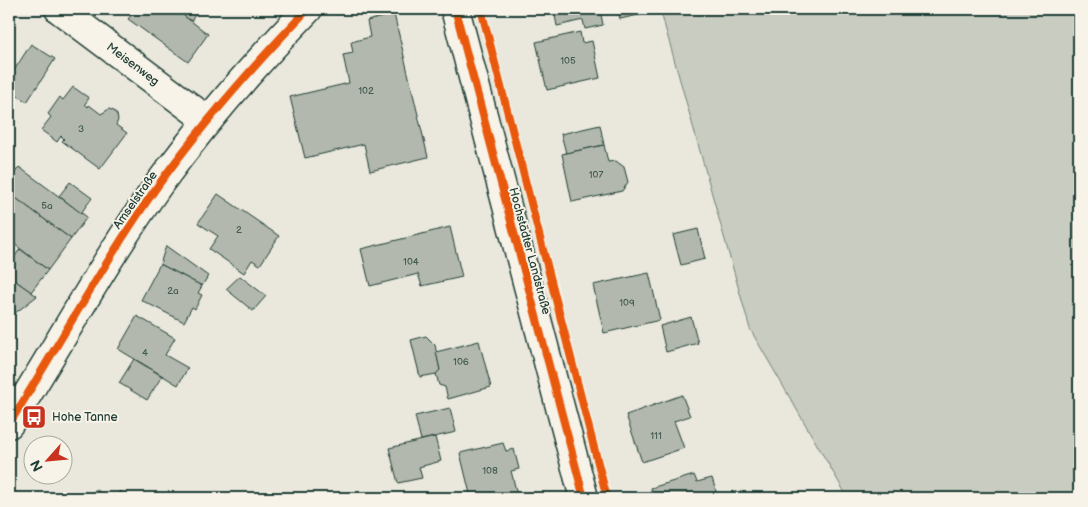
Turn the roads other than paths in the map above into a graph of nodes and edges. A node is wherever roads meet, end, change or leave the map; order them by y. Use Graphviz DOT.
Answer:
graph roads {
  1 [pos="59,9"];
  2 [pos="308,9"];
  3 [pos="455,9"];
  4 [pos="207,120"];
  5 [pos="44,368"];
  6 [pos="9,391"];
  7 [pos="9,424"];
  8 [pos="584,498"];
  1 -- 4 [label="street, Meisenweg"];
  2 -- 4 [label="street, Amselstraße"];
  3 -- 8 [label="street, Hochstädter Landstraße"];
  4 -- 5 [label="street, Amselstraße"];
  5 -- 6 [label="street, Amselstraße"];
  5 -- 7 [label="street, Amselstraße"];
}
